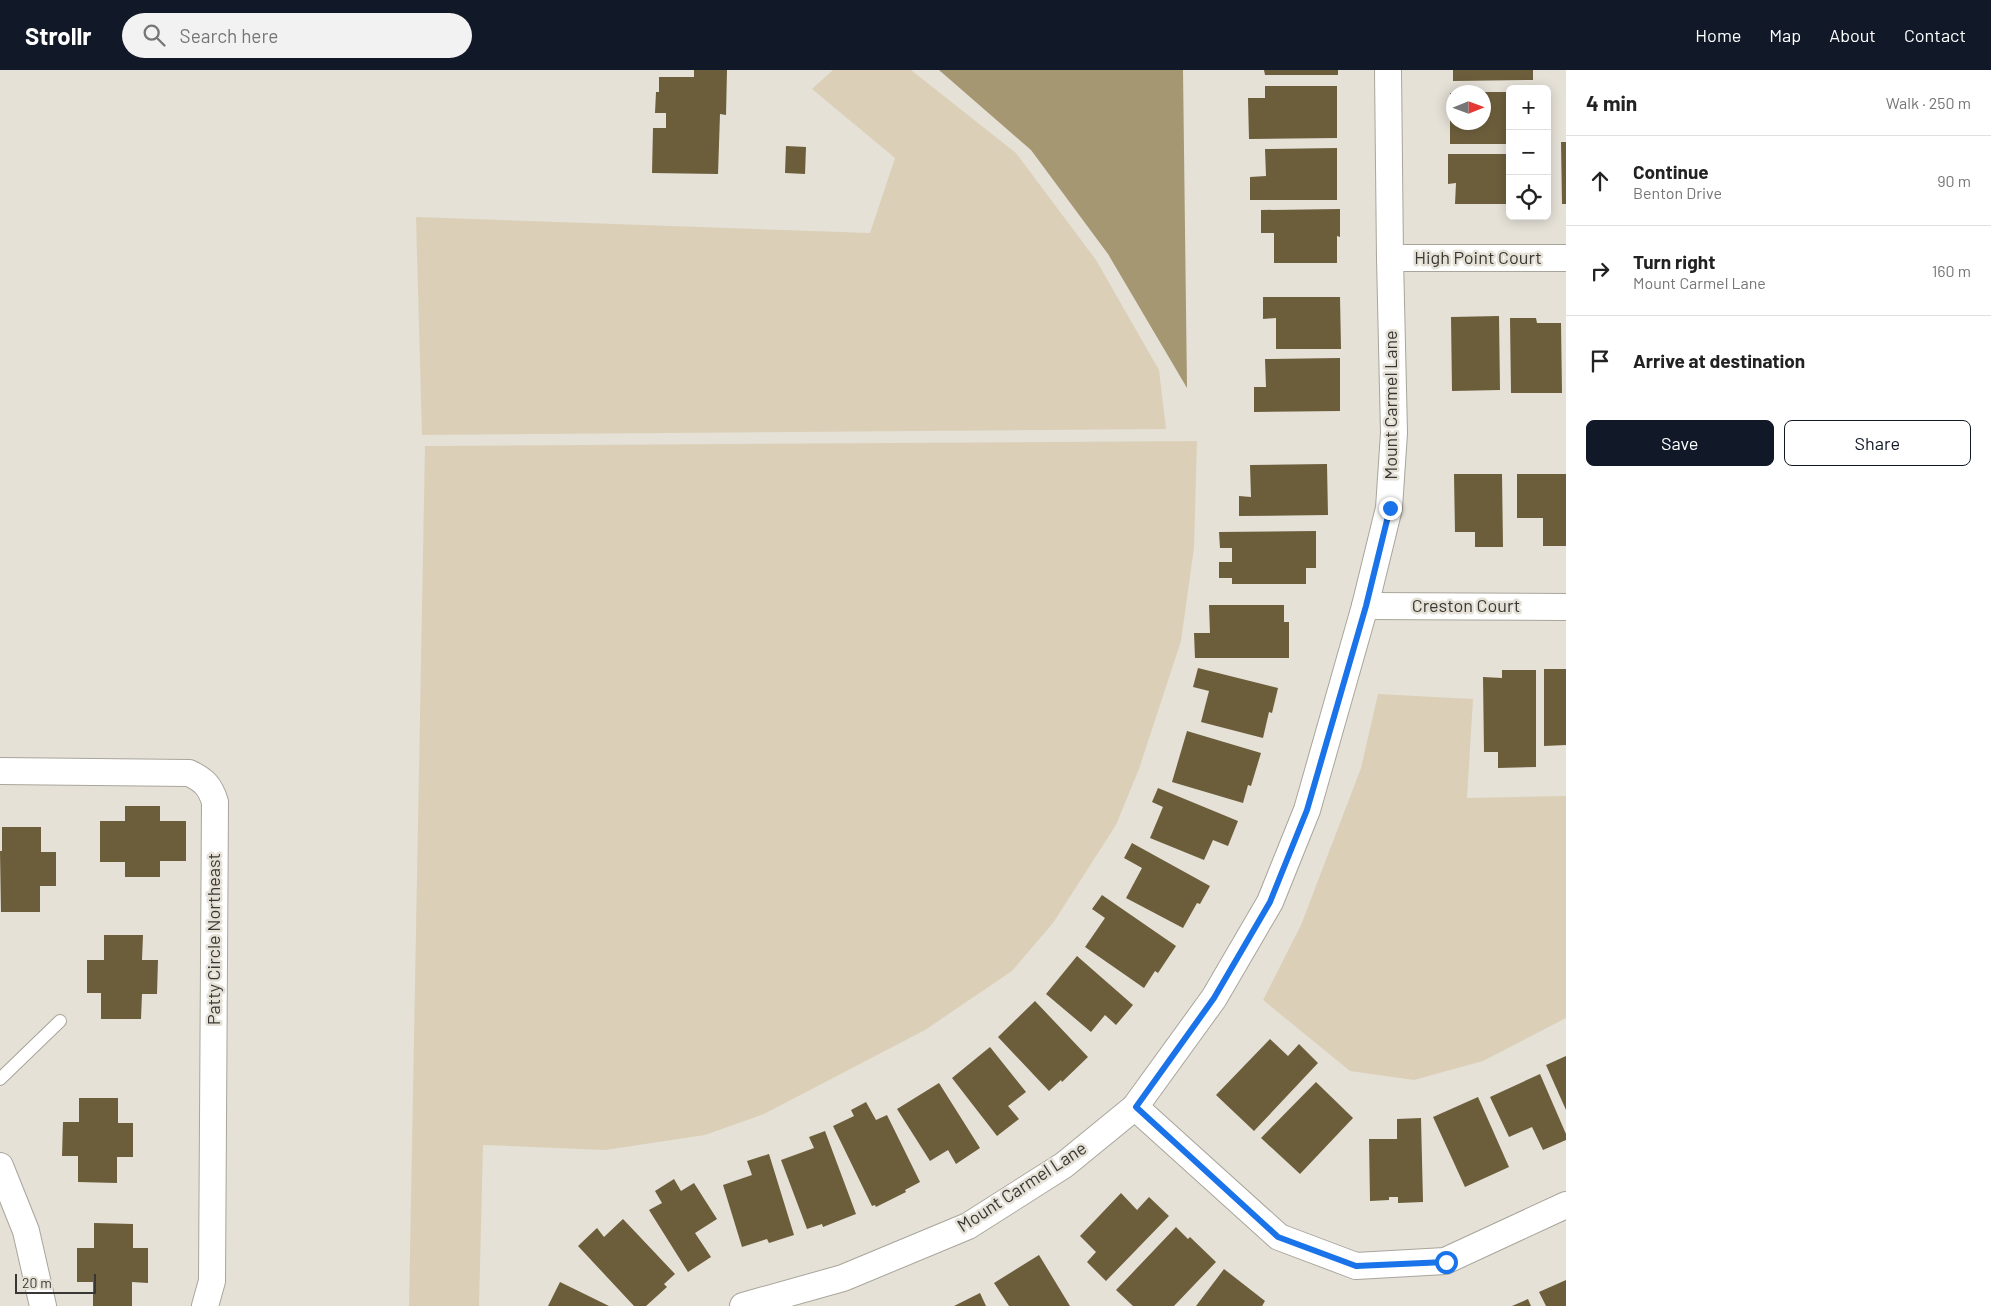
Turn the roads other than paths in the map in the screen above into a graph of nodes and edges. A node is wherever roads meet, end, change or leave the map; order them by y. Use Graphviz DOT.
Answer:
graph roads {
  1 [pos="1388,70"];
  2 [pos="1390,258"];
  3 [pos="1566,258"];
  4 [pos="1366,606"];
  5 [pos="1566,607"];
  6 [pos="0,771"];
  7 [pos="60,1021"];
  8 [pos="0,1079"];
  9 [pos="1136,1107"];
  10 [pos="0,1166"];
  11 [pos="1566,1205"];
  12 [pos="43,1306"];
  13 [pos="205,1306"];
  14 [pos="743,1306"];
  1 -- 2 [label="street, Mount Carmel Lane"];
  2 -- 3 [label="street, High Point Court"];
  2 -- 4 [label="street, Mount Carmel Lane"];
  4 -- 5 [label="street, Creston Court"];
  4 -- 9 [label="street, Mount Carmel Lane"];
  6 -- 13 [label="street, Patty Circle Northeast"];
  7 -- 8 [label="lane"];
  9 -- 11 [label="street"];
  9 -- 14 [label="street, Mount Carmel Lane"];
  10 -- 12 [label="street"];
}
